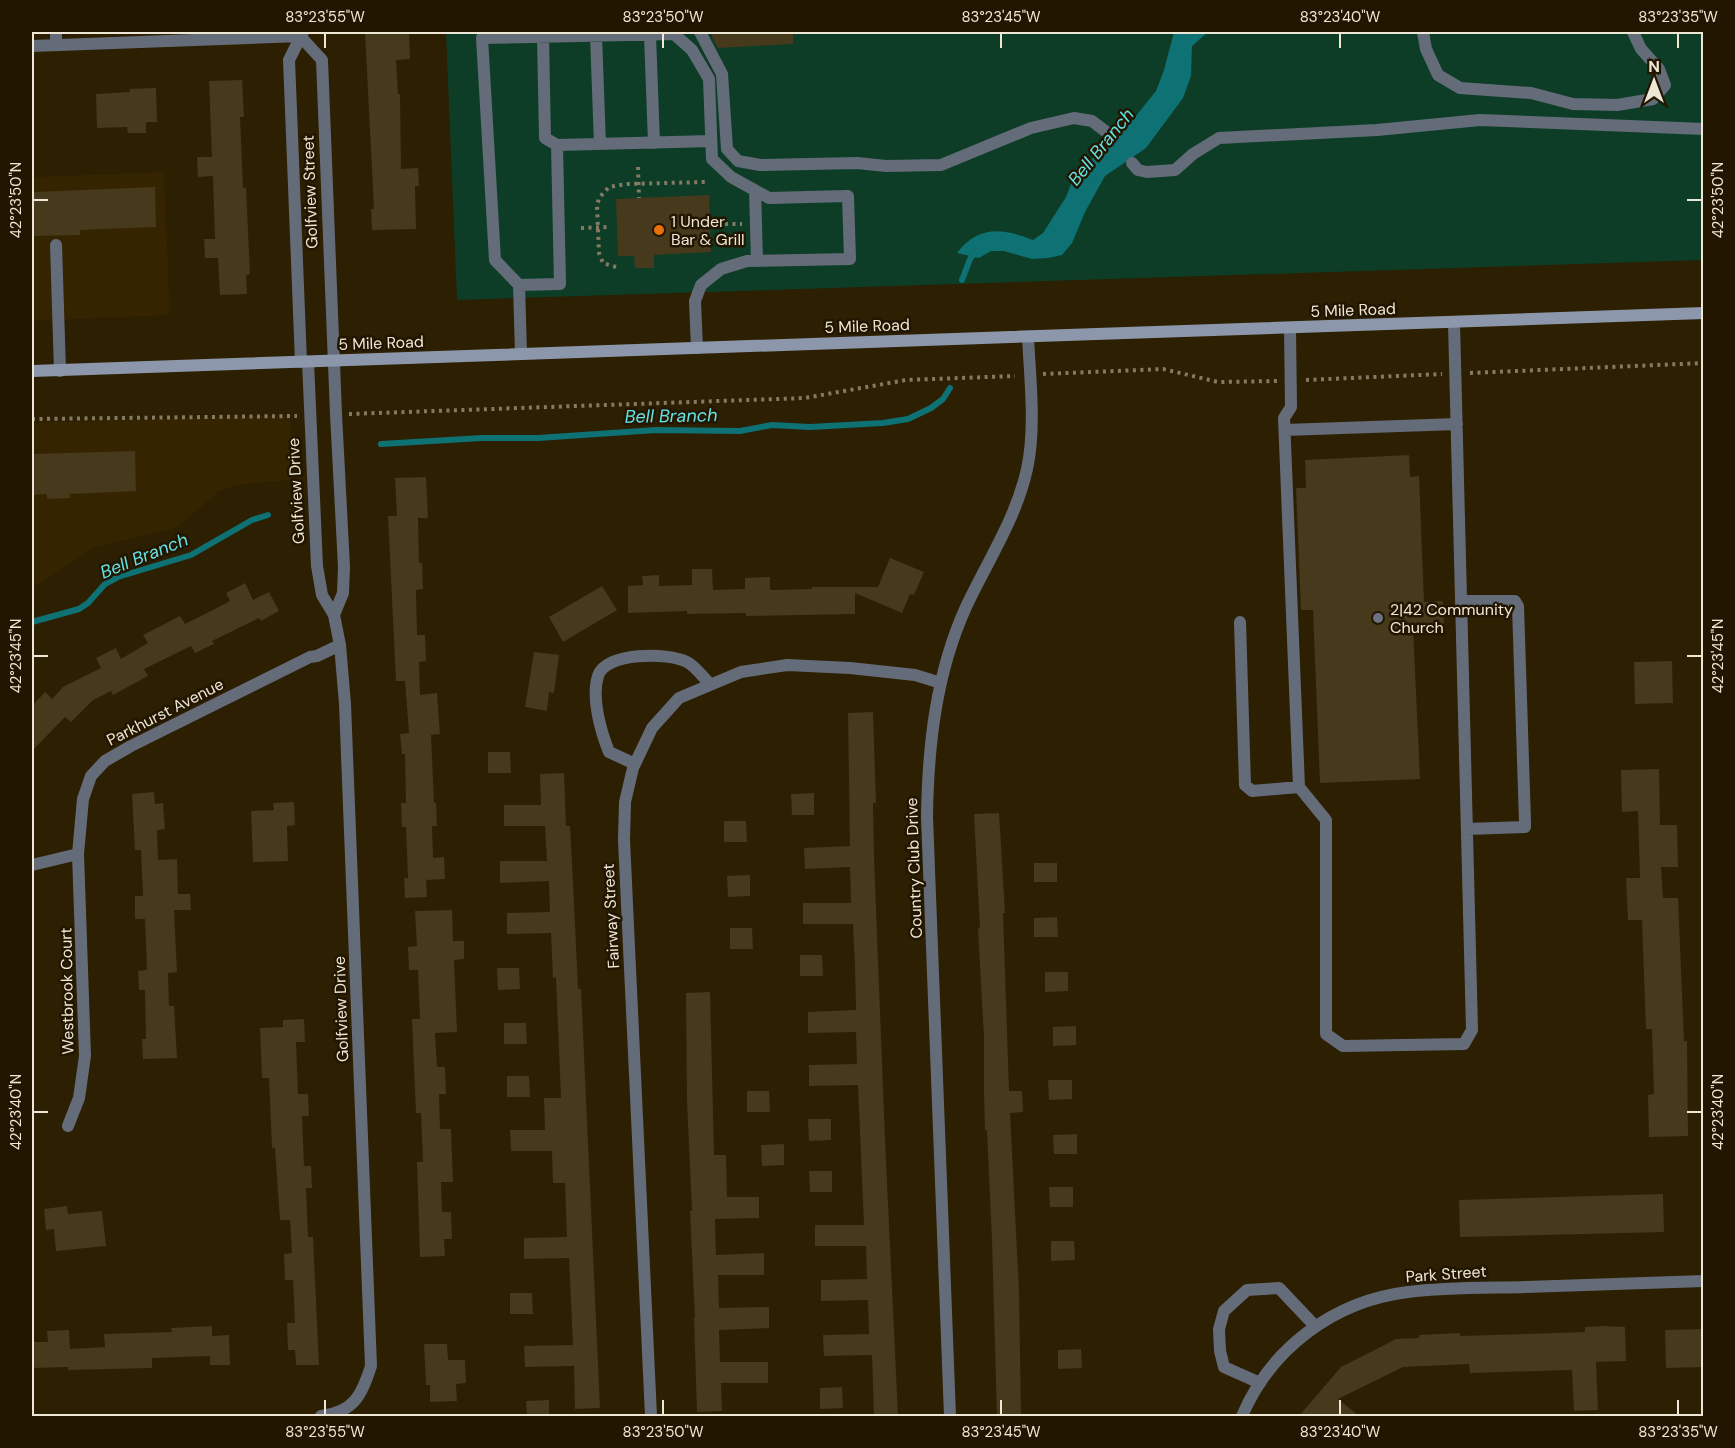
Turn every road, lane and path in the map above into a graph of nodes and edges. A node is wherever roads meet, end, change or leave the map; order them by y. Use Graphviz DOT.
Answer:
graph roads {
  1 [pos="56,32"];
  2 [pos="700,32"];
  3 [pos="1423,32"];
  4 [pos="1633,32"];
  5 [pos="301,34"];
  6 [pos="650,34"];
  7 [pos="596,36"];
  8 [pos="543,37"];
  9 [pos="56,45"];
  10 [pos="32,46"];
  11 [pos="1704,129"];
  12 [pos="1109,134"];
  13 [pos="711,141"];
  14 [pos="654,143"];
  15 [pos="600,144"];
  16 [pos="557,145"];
  17 [pos="1132,163"];
  18 [pos="638,167"];
  19 [pos="706,182"];
  20 [pos="638,183"];
  21 [pos="755,190"];
  22 [pos="639,198"];
  23 [pos="710,224"];
  24 [pos="756,224"];
  25 [pos="598,227"];
  26 [pos="607,227"];
  27 [pos="581,228"];
  28 [pos="56,245"];
  29 [pos="757,261"];
  30 [pos="616,267"];
  31 [pos="519,285"];
  32 [pos="1704,313"];
  33 [pos="1454,323"];
  34 [pos="1290,328"];
  35 [pos="1028,337"];
  36 [pos="697,348"];
  37 [pos="521,354"];
  38 [pos="333,361"];
  39 [pos="304,362"];
  40 [pos="1704,363"];
  41 [pos="60,370"];
  42 [pos="32,372"];
  43 [pos="1049,374"];
  44 [pos="1455,374"];
  45 [pos="1009,376"];
  46 [pos="1290,380"];
  47 [pos="345,414"];
  48 [pos="299,416"];
  49 [pos="32,419"];
  50 [pos="1456,424"];
  51 [pos="1285,430"];
  52 [pos="1461,601"];
  53 [pos="334,615"];
  54 [pos="1240,622"];
  55 [pos="340,645"];
  56 [pos="941,683"];
  57 [pos="710,684"];
  58 [pos="635,764"];
  59 [pos="1299,787"];
  60 [pos="1467,830"];
  61 [pos="78,854"];
  62 [pos="32,865"];
  63 [pos="68,1126"];
  64 [pos="1704,1281"];
  65 [pos="1315,1326"];
  66 [pos="1260,1383"];
  67 [pos="321,1416"];
  68 [pos="651,1416"];
  69 [pos="950,1416"];
  70 [pos="1242,1416"];
  1 -- 9 [label="street"];
  2 -- 12 [label="street"];
  3 -- 4 [label="street"];
  5 -- 9 [label="street"];
  5 -- 38 [label="street, Golfview Street"];
  5 -- 39 [label="street, Golfview Drive"];
  6 -- 7 [label="street"];
  6 -- 13 [label="street"];
  6 -- 14 [label="street"];
  7 -- 8 [label="street"];
  7 -- 15 [label="street"];
  8 -- 16 [label="street"];
  8 -- 31 [label="street"];
  9 -- 10 [label="street"];
  11 -- 17 [label="street"];
  13 -- 14 [label="street"];
  13 -- 21 [label="street"];
  14 -- 15 [label="street"];
  15 -- 16 [label="street"];
  16 -- 31 [label="street"];
  18 -- 20 [label="path"];
  19 -- 20 [label="path"];
  20 -- 22 [label="path"];
  20 -- 25 [label="path"];
  21 -- 24 [label="street"];
  21 -- 29 [label="street"];
  23 -- 24 [label="path"];
  24 -- 29 [label="street"];
  25 -- 26 [label="path"];
  25 -- 27 [label="path"];
  25 -- 30 [label="path"];
  28 -- 41 [label="street"];
  29 -- 36 [label="street"];
  31 -- 37 [label="street"];
  32 -- 33 [label="main road, 5 Mile Road"];
  33 -- 34 [label="main road, 5 Mile Road"];
  33 -- 44 [label="street"];
  34 -- 35 [label="main road, 5 Mile Road"];
  34 -- 46 [label="street"];
  35 -- 36 [label="main road, 5 Mile Road"];
  35 -- 56 [label="street, Country Club Drive"];
  36 -- 37 [label="main road, 5 Mile Road"];
  37 -- 38 [label="main road, 5 Mile Road"];
  38 -- 39 [label="main road, 5 Mile Road"];
  38 -- 53 [label="street, Golfview Drive"];
  39 -- 41 [label="main road, 5 Mile Road"];
  39 -- 53 [label="street, Golfview Drive"];
  40 -- 44 [label="path"];
  41 -- 42 [label="main road, 5 Mile Road"];
  43 -- 46 [label="path"];
  44 -- 46 [label="path"];
  44 -- 50 [label="street"];
  45 -- 47 [label="path"];
  46 -- 51 [label="street"];
  48 -- 49 [label="path"];
  50 -- 51 [label="street"];
  50 -- 52 [label="street"];
  51 -- 59 [label="street"];
  52 -- 60 [label="street"];
  52 -- 60 [label="street"];
  53 -- 55 [label="street, Golfview Drive"];
  54 -- 59 [label="street"];
  55 -- 61 [label="street, Parkhurst Avenue"];
  55 -- 67 [label="street, Golfview Drive"];
  56 -- 57 [label="street, Fairway Street"];
  56 -- 69 [label="street, Country Club Drive"];
  57 -- 58 [label="street, Fairway Street"];
  57 -- 58 [label="street"];
  58 -- 68 [label="street, Fairway Street"];
  59 -- 60 [label="street"];
  61 -- 62 [label="street"];
  61 -- 63 [label="street, Westbrook Court"];
  64 -- 65 [label="street, Park Street"];
  65 -- 66 [label="street, Park Street"];
  65 -- 66 [label="street"];
  66 -- 70 [label="street, Park Street"];
}
